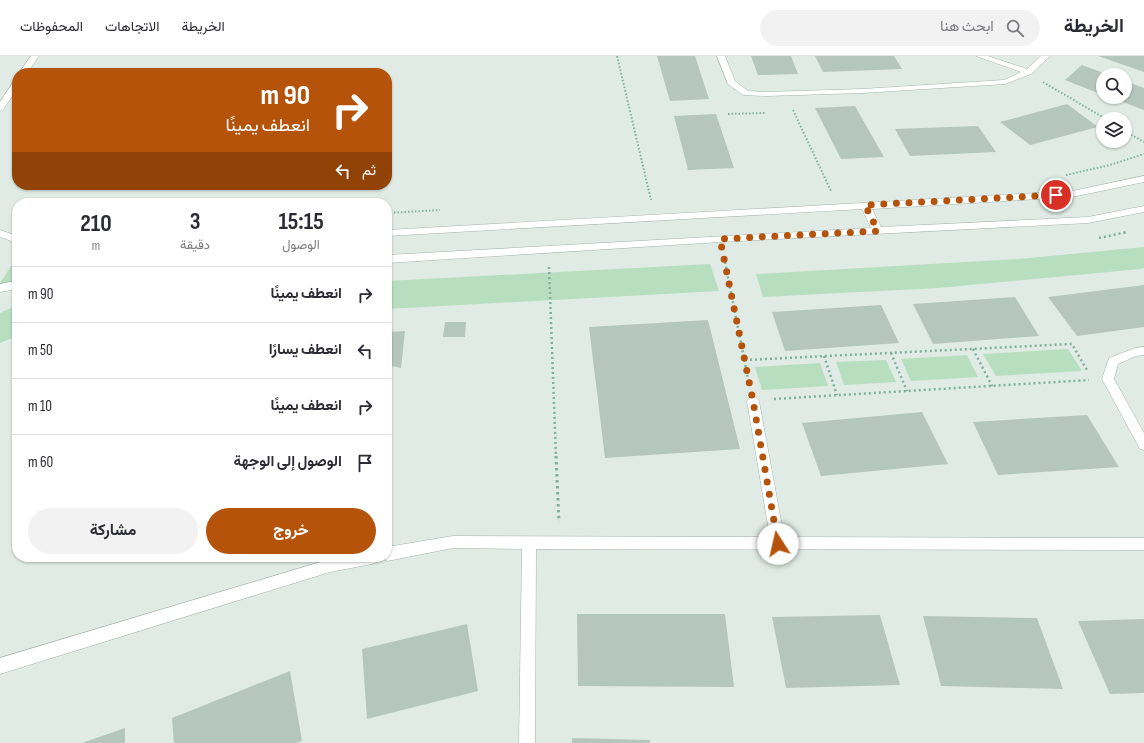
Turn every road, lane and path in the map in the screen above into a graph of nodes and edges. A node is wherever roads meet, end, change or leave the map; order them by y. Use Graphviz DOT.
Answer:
graph roads {
  1 [pos="35,56"];
  2 [pos="617,56"];
  3 [pos="721,56"];
  4 [pos="980,56"];
  5 [pos="1046,56"];
  6 [pos="27,68"];
  7 [pos="1028,72"];
  8 [pos="12,90"];
  9 [pos="785,94"];
  10 [pos="0,108"];
  11 [pos="794,111"];
  12 [pos="772,112"];
  13 [pos="786,112"];
  14 [pos="1096,113"];
  15 [pos="728,114"];
  16 [pos="1132,135"];
  17 [pos="1144,142"];
  18 [pos="1144,179"];
  19 [pos="831,191"];
  20 [pos="865,205"];
  21 [pos="1144,209"];
  22 [pos="655,217"];
  23 [pos="878,231"];
  24 [pos="0,233"];
  25 [pos="392,233"];
  26 [pos="12,238"];
  27 [pos="720,239"];
  28 [pos="392,259"];
  29 [pos="549,266"];
  30 [pos="12,286"];
  31 [pos="0,288"];
  32 [pos="973,349"];
  33 [pos="1144,351"];
  34 [pos="891,353"];
  35 [pos="824,356"];
  36 [pos="744,360"];
  37 [pos="992,386"];
  38 [pos="907,391"];
  39 [pos="838,396"];
  40 [pos="753,401"];
  41 [pos="1144,445"];
  42 [pos="529,542"];
  43 [pos="560,543"];
  44 [pos="778,544"];
  45 [pos="1144,544"];
  46 [pos="392,553"];
  47 [pos="346,562"];
  48 [pos="0,666"];
  49 [pos="527,743"];
  1 -- 6 [label="street"];
  2 -- 22 [label="path"];
  3 -- 9 [label="street"];
  4 -- 7 [label="street"];
  5 -- 7 [label="street"];
  7 -- 9 [label="street"];
  7 -- 14 [label="path"];
  8 -- 10 [label="street"];
  9 -- 11 [label="path"];
  11 -- 13 [label="path"];
  11 -- 19 [label="path"];
  12 -- 15 [label="path"];
  16 -- 17 [label="path"];
  18 -- 20 [label="street"];
  20 -- 22 [label="street"];
  20 -- 23 [label="street"];
  21 -- 23 [label="street"];
  22 -- 25 [label="street"];
  23 -- 27 [label="street"];
  24 -- 26 [label="street"];
  27 -- 28 [label="street"];
  27 -- 36 [label="path"];
  29 -- 43 [label="path"];
  30 -- 31 [label="street"];
  32 -- 34 [label="path"];
  32 -- 37 [label="path"];
  32 -- 37 [label="path"];
  33 -- 41 [label="street"];
  34 -- 35 [label="path"];
  34 -- 38 [label="path"];
  35 -- 36 [label="path"];
  35 -- 39 [label="path"];
  36 -- 40 [label="path"];
  37 -- 38 [label="path"];
  38 -- 39 [label="path"];
  39 -- 40 [label="path"];
  40 -- 44 [label="street"];
  42 -- 43 [label="street"];
  42 -- 46 [label="street"];
  42 -- 49 [label="street"];
  43 -- 44 [label="street"];
  44 -- 45 [label="street"];
  47 -- 48 [label="street"];
}
